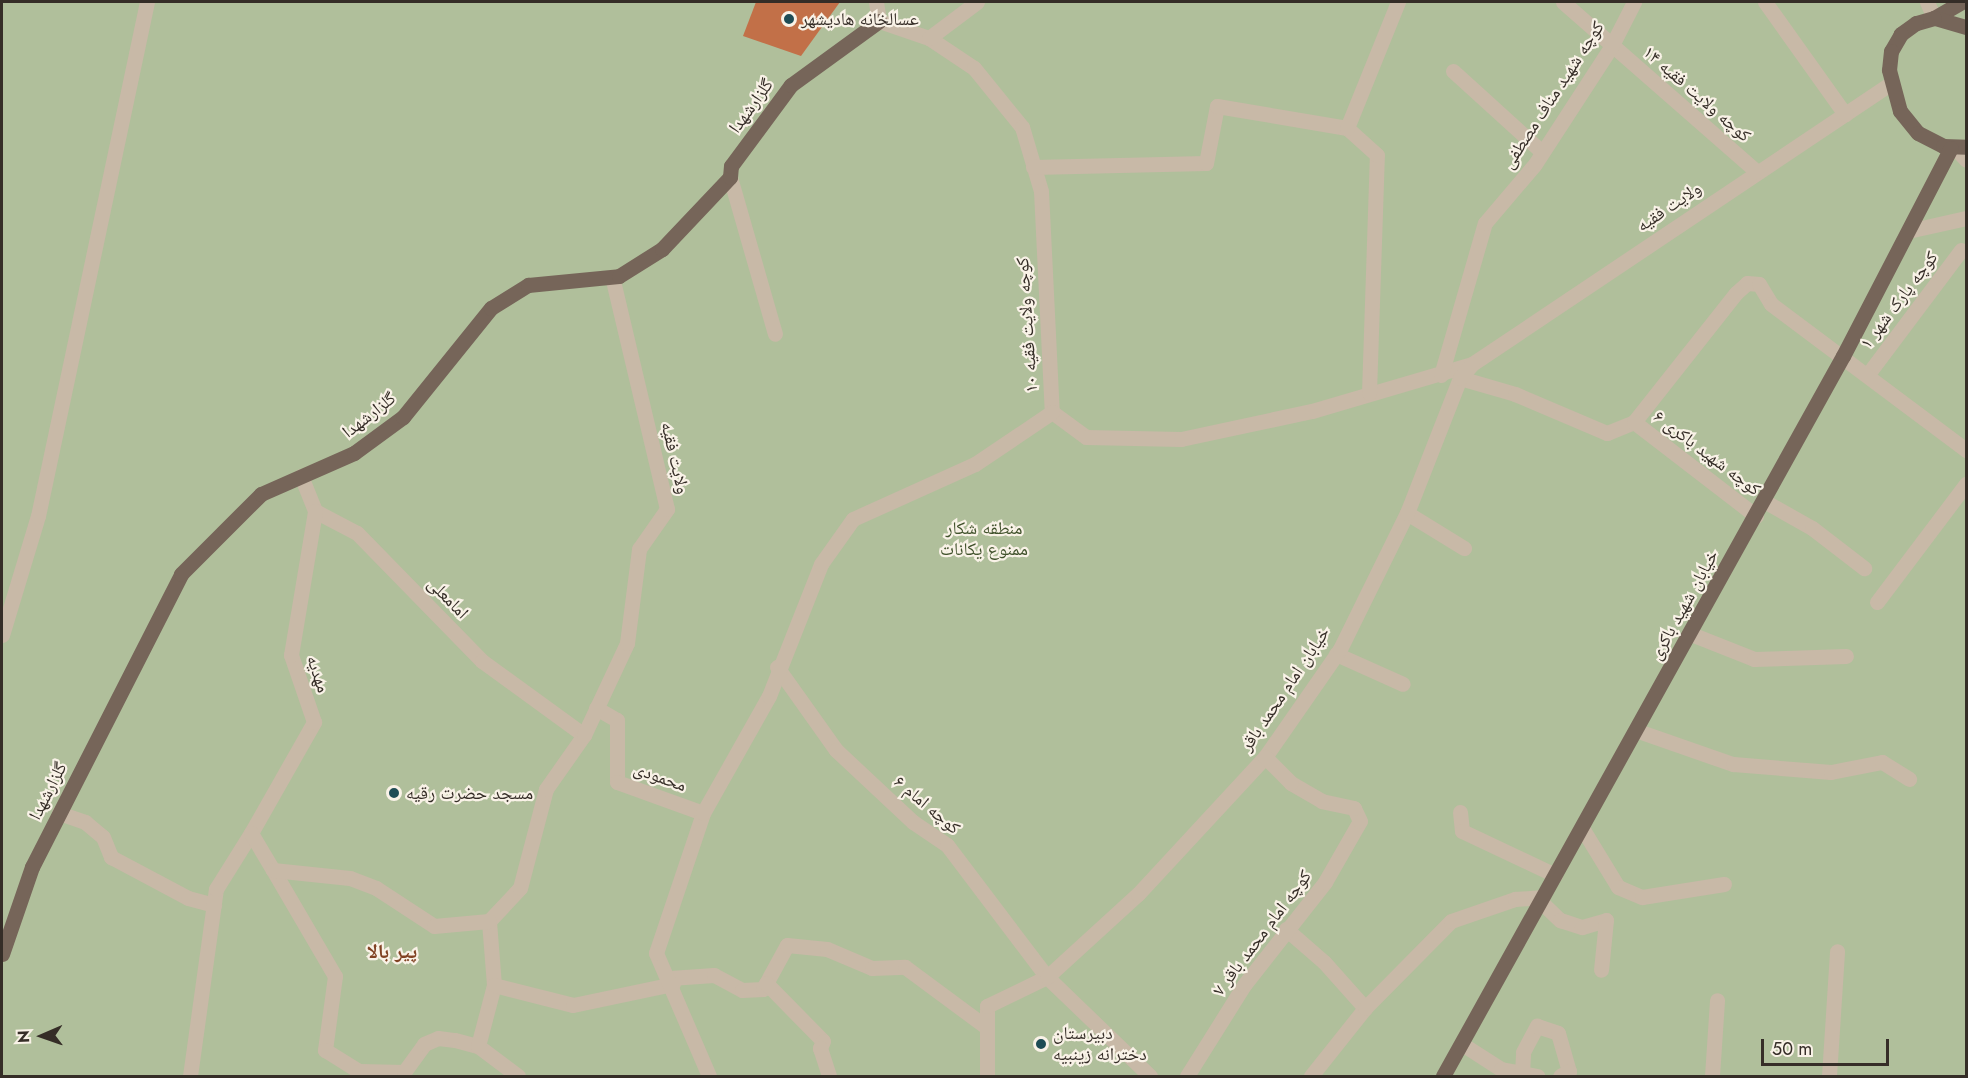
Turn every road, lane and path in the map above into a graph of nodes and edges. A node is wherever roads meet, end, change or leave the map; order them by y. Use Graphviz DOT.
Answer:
graph roads {
  1 [pos="147,2"];
  2 [pos="876,2"];
  3 [pos="976,2"];
  4 [pos="1398,2"];
  5 [pos="1563,2"];
  6 [pos="1634,2"];
  7 [pos="1765,2"];
  8 [pos="1927,2"];
  9 [pos="1962,2"];
  10 [pos="1934,18"];
  11 [pos="879,21"];
  12 [pos="1966,27"];
  13 [pos="929,38"];
  14 [pos="1611,47"];
  15 [pos="1453,71"];
  16 [pos="1890,84"];
  17 [pos="1845,114"];
  18 [pos="1347,128"];
  19 [pos="1958,148"];
  20 [pos="1542,152"];
  21 [pos="1966,160"];
  22 [pos="1033,167"];
  23 [pos="1756,171"];
  24 [pos="730,177"];
  25 [pos="1966,218"];
  26 [pos="1908,231"];
  27 [pos="1961,250"];
  28 [pos="612,277"];
  29 [pos="775,334"];
  30 [pos="1844,356"];
  31 [pos="1472,364"];
  32 [pos="1868,374"];
  33 [pos="1441,375"];
  34 [pos="1461,378"];
  35 [pos="1369,393"];
  36 [pos="1052,412"];
  37 [pos="1634,422"];
  38 [pos="1966,450"];
  39 [pos="301,476"];
  40 [pos="1966,484"];
  41 [pos="1764,501"];
  42 [pos="315,512"];
  43 [pos="1407,513"];
  44 [pos="1756,516"];
  45 [pos="1464,548"];
  46 [pos="1864,568"];
  47 [pos="1877,602"];
  48 [pos="1691,634"];
  49 [pos="2,635"];
  50 [pos="1336,654"];
  51 [pos="1846,656"];
  52 [pos="777,667"];
  53 [pos="1403,684"];
  54 [pos="596,708"];
  55 [pos="1638,731"];
  56 [pos="584,735"];
  57 [pos="1265,757"];
  58 [pos="1910,779"];
  59 [pos="1460,812"];
  60 [pos="59,813"];
  61 [pos="703,813"];
  62 [pos="1582,828"];
  63 [pos="251,833"];
  64 [pos="273,870"];
  65 [pos="1555,875"];
  66 [pos="1724,884"];
  67 [pos="1541,899"];
  68 [pos="214,905"];
  69 [pos="489,921"];
  70 [pos="1286,929"];
  71 [pos="1836,951"];
  72 [pos="2,954"];
  73 [pos="1601,970"];
  74 [pos="1047,977"];
  75 [pos="671,981"];
  76 [pos="766,983"];
  77 [pos="494,985"];
  78 [pos="1717,1000"];
  79 [pos="1365,1008"];
  80 [pos="986,1027"];
  81 [pos="1462,1044"];
  82 [pos="478,1046"];
  83 [pos="358,1074"];
  84 [pos="1529,1075"];
  85 [pos="190,1077"];
  86 [pos="518,1077"];
  87 [pos="709,1077"];
  88 [pos="829,1077"];
  89 [pos="987,1077"];
  90 [pos="1150,1077"];
  91 [pos="1187,1077"];
  92 [pos="1311,1077"];
  93 [pos="1443,1077"];
  94 [pos="1560,1077"];
  95 [pos="1712,1077"];
  96 [pos="1829,1077"];
  1 -- 49 [label="street"];
  2 -- 11 [label="street"];
  3 -- 13 [label="street"];
  4 -- 18 [label="street"];
  5 -- 14 [label="street, کوچه ولایت فقیه ۱۴"];
  6 -- 14 [label="street, کوچه شهید مناف مصطفی"];
  7 -- 17 [label="street"];
  8 -- 10 [label="street"];
  9 -- 10 [label="main road"];
  10 -- 12 [label="main road"];
  10 -- 16 [label="main road"];
  11 -- 13 [label="street, کوچه ولایت فقیه ۱۰"];
  11 -- 24 [label="main road, گلزارشهدا"];
  13 -- 22 [label="street, کوچه ولایت فقیه ۱۰"];
  14 -- 20 [label="street, کوچه شهید مناف مصطفی"];
  14 -- 23 [label="street, کوچه ولایت فقیه ۱۴"];
  15 -- 20 [label="street"];
  16 -- 17 [label="street, ولایت فقیه"];
  16 -- 19 [label="main road"];
  17 -- 23 [label="street, ولایت فقیه"];
  18 -- 22 [label="street"];
  18 -- 35 [label="street"];
  19 -- 21 [label="street"];
  19 -- 26 [label="main road, خیابان شهید باکری"];
  20 -- 33 [label="street, کوچه شهید مناف مصطفی"];
  22 -- 36 [label="street, کوچه ولایت فقیه ۱۰"];
  23 -- 31 [label="street, ولایت فقیه"];
  24 -- 28 [label="main road, گلزارشهدا"];
  24 -- 29 [label="street"];
  25 -- 26 [label="street"];
  26 -- 30 [label="main road, خیابان شهید باکری"];
  27 -- 32 [label="street, کوچه پارک شهر ۱"];
  28 -- 39 [label="main road, گلزارشهدا"];
  28 -- 54 [label="street, ولایت فقیه"];
  30 -- 32 [label="street"];
  30 -- 37 [label="street"];
  30 -- 41 [label="main road, خیابان شهید باکری"];
  31 -- 33 [label="street, کوچه ولایت فقیه ۱۰"];
  31 -- 34 [label="street, خیابان امام محمد باقر"];
  32 -- 38 [label="street"];
  33 -- 35 [label="street, کوچه ولایت فقیه ۱۰"];
  34 -- 37 [label="street"];
  34 -- 43 [label="street, خیابان امام محمد باقر"];
  35 -- 36 [label="street, کوچه ولایت فقیه ۱۰"];
  36 -- 52 [label="street"];
  37 -- 44 [label="street, کوچه شهید باکری ۶"];
  39 -- 42 [label="street"];
  39 -- 60 [label="main road, گلزارشهدا"];
  40 -- 47 [label="street"];
  41 -- 44 [label="main road, خیابان شهید باکری"];
  41 -- 46 [label="street"];
  42 -- 56 [label="street, امامعلی"];
  42 -- 63 [label="street, مهدیه"];
  43 -- 45 [label="street"];
  43 -- 50 [label="street, خیابان امام محمد باقر"];
  44 -- 48 [label="main road, خیابان شهید باکری"];
  48 -- 51 [label="street"];
  48 -- 55 [label="main road, خیابان شهید باکری"];
  50 -- 53 [label="street"];
  50 -- 57 [label="street, خیابان امام محمد باقر"];
  52 -- 61 [label="street"];
  52 -- 74 [label="street, کوچه امام ۶"];
  54 -- 56 [label="street, ولایت فقیه"];
  54 -- 61 [label="street, محمودی"];
  55 -- 58 [label="street"];
  55 -- 62 [label="main road, خیابان شهید باکری"];
  56 -- 69 [label="street, ولایت فقیه"];
  57 -- 70 [label="street, کوچه امام محمد باقر ۷"];
  57 -- 74 [label="street, خیابان امام محمد باقر"];
  59 -- 65 [label="street"];
  60 -- 68 [label="street"];
  60 -- 72 [label="main road, گلزارشهدا"];
  61 -- 75 [label="street"];
  62 -- 65 [label="main road, خیابان شهید باکری"];
  62 -- 66 [label="street"];
  63 -- 64 [label="street"];
  63 -- 68 [label="street, مهدیه"];
  64 -- 69 [label="street"];
  64 -- 83 [label="street"];
  65 -- 67 [label="main road, خیابان شهید باکری"];
  67 -- 73 [label="street"];
  67 -- 79 [label="street"];
  67 -- 81 [label="main road, خیابان شهید باکری"];
  68 -- 85 [label="street, مهدیه"];
  69 -- 77 [label="street"];
  70 -- 79 [label="street"];
  70 -- 91 [label="street, کوچه امام محمد باقر ۷"];
  71 -- 96 [label="street"];
  74 -- 80 [label="street, خیابان امام محمد باقر"];
  74 -- 90 [label="street, کوچه امام ۶"];
  75 -- 76 [label="street"];
  75 -- 77 [label="street"];
  75 -- 87 [label="street"];
  76 -- 80 [label="street"];
  76 -- 88 [label="street"];
  77 -- 82 [label="street"];
  78 -- 95 [label="street"];
  79 -- 92 [label="street"];
  80 -- 89 [label="street"];
  81 -- 84 [label="street"];
  81 -- 93 [label="main road, خیابان شهید باکری"];
  82 -- 83 [label="street"];
  82 -- 86 [label="street"];
  84 -- 94 [label="street"];
}
